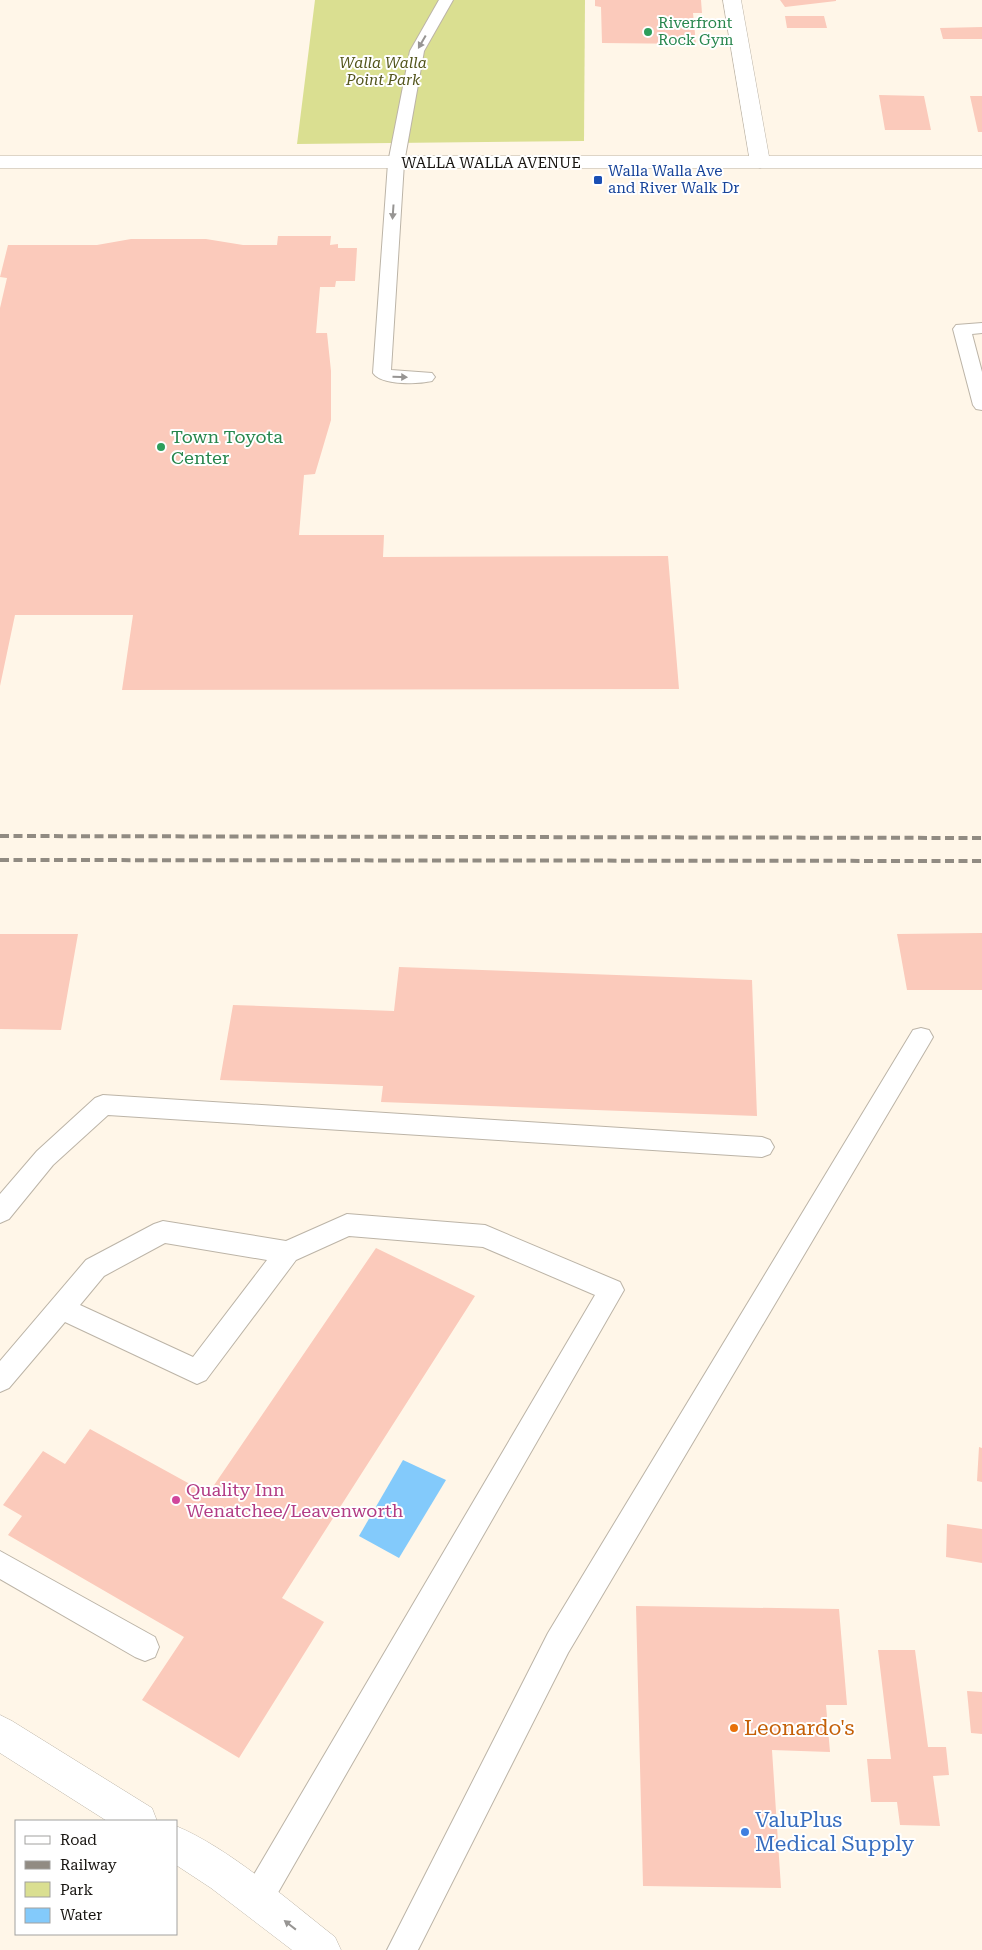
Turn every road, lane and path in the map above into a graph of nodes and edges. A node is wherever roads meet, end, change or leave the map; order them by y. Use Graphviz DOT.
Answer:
graph roads {
  1 [pos="446,0"];
  2 [pos="732,0"];
  3 [pos="0,162"];
  4 [pos="760,162"];
  5 [pos="982,162"];
  6 [pos="396,163"];
  7 [pos="982,328"];
  8 [pos="426,377"];
  9 [pos="982,406"];
  10 [pos="921,1037"];
  11 [pos="762,1147"];
  12 [pos="0,1212"];
  13 [pos="287,1252"];
  14 [pos="61,1308"];
  15 [pos="0,1380"];
  16 [pos="0,1564"];
  17 [pos="145,1647"];
  18 [pos="0,1733"];
  19 [pos="138,1820"];
  20 [pos="178,1845"];
  21 [pos="257,1900"];
  22 [pos="322,1950"];
  23 [pos="402,1950"];
  1 -- 6 [label="lane, one-way"];
  2 -- 4 [label="street"];
  3 -- 6 [label="street, WALLA WALLA AVENUE"];
  4 -- 5 [label="street, WALLA WALLA AVENUE"];
  4 -- 6 [label="street, WALLA WALLA AVENUE"];
  6 -- 8 [label="lane, one-way"];
  7 -- 9 [label="lane"];
  10 -- 23 [label="lane"];
  11 -- 12 [label="lane"];
  13 -- 14 [label="lane"];
  13 -- 14 [label="lane"];
  13 -- 21 [label="lane"];
  14 -- 15 [label="lane"];
  16 -- 17 [label="lane"];
  18 -- 19 [label="street"];
  20 -- 21 [label="street"];
  22 -- 21 [label="street, one-way"];
}
